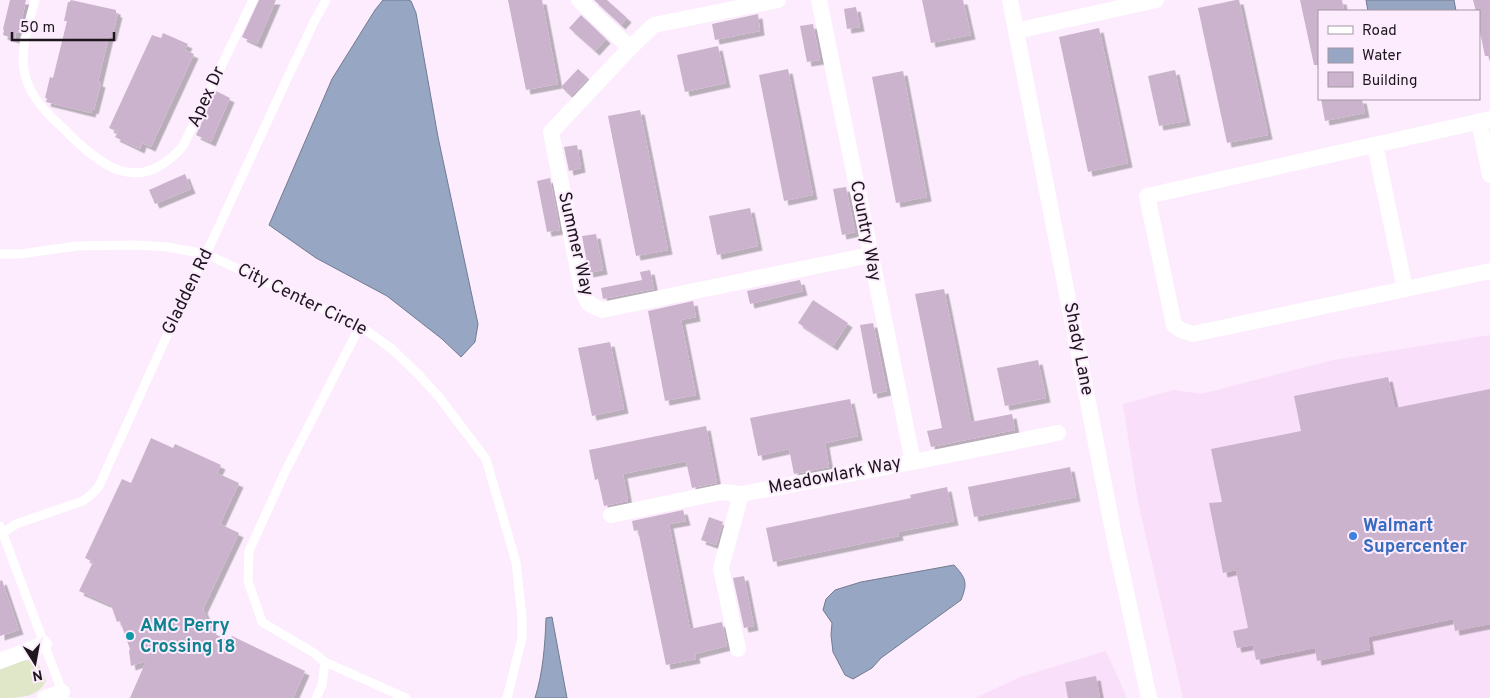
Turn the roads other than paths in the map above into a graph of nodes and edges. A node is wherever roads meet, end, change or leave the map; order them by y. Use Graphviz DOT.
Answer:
graph roads {
  1 [pos="36,0"];
  2 [pos="253,0"];
  3 [pos="326,0"];
  4 [pos="579,0"];
  5 [pos="778,0"];
  6 [pos="819,0"];
  7 [pos="1010,0"];
  8 [pos="1156,0"];
  9 [pos="1016,31"];
  10 [pos="630,48"];
  11 [pos="1484,120"];
  12 [pos="1375,145"];
  13 [pos="1490,175"];
  14 [pos="0,254"];
  15 [pos="206,254"];
  16 [pos="870,255"];
  17 [pos="1490,271"];
  18 [pos="1405,289"];
  19 [pos="360,326"];
  20 [pos="1058,433"];
  21 [pos="912,462"];
  22 [pos="741,494"];
  23 [pos="612,514"];
  24 [pos="1,530"];
  25 [pos="44,644"];
  26 [pos="738,649"];
  27 [pos="0,661"];
  28 [pos="324,662"];
  29 [pos="63,695"];
  30 [pos="45,698"];
  31 [pos="316,698"];
  32 [pos="406,698"];
  33 [pos="508,698"];
  34 [pos="1150,698"];
  1 -- 2 [label="lane, Apex Dr"];
  3 -- 15 [label="lane, Gladden Rd"];
  4 -- 10 [label="street"];
  5 -- 10 [label="street"];
  6 -- 16 [label="street, Country Way"];
  7 -- 9 [label="street, Shady Lane"];
  8 -- 9 [label="street"];
  9 -- 34 [label="street, Shady Lane"];
  10 -- 16 [label="street, Summer Way"];
  11 -- 12 [label="street"];
  11 -- 13 [label="street"];
  12 -- 18 [label="street"];
  12 -- 18 [label="street"];
  14 -- 15 [label="lane, City Center Circle"];
  15 -- 19 [label="lane, City Center Circle"];
  15 -- 24 [label="lane, Gladden Rd"];
  16 -- 21 [label="street, Country Way"];
  17 -- 18 [label="street"];
  19 -- 28 [label="lane"];
  19 -- 33 [label="lane, City Center Circle"];
  20 -- 21 [label="street, Meadowlark Way"];
  21 -- 22 [label="street, Meadowlark Way"];
  22 -- 23 [label="street, Meadowlark Way"];
  22 -- 26 [label="street"];
  24 -- 25 [label="lane"];
  25 -- 27 [label="street"];
  25 -- 29 [label="lane"];
  28 -- 31 [label="lane"];
  28 -- 32 [label="lane"];
  29 -- 30 [label="street"];
}
